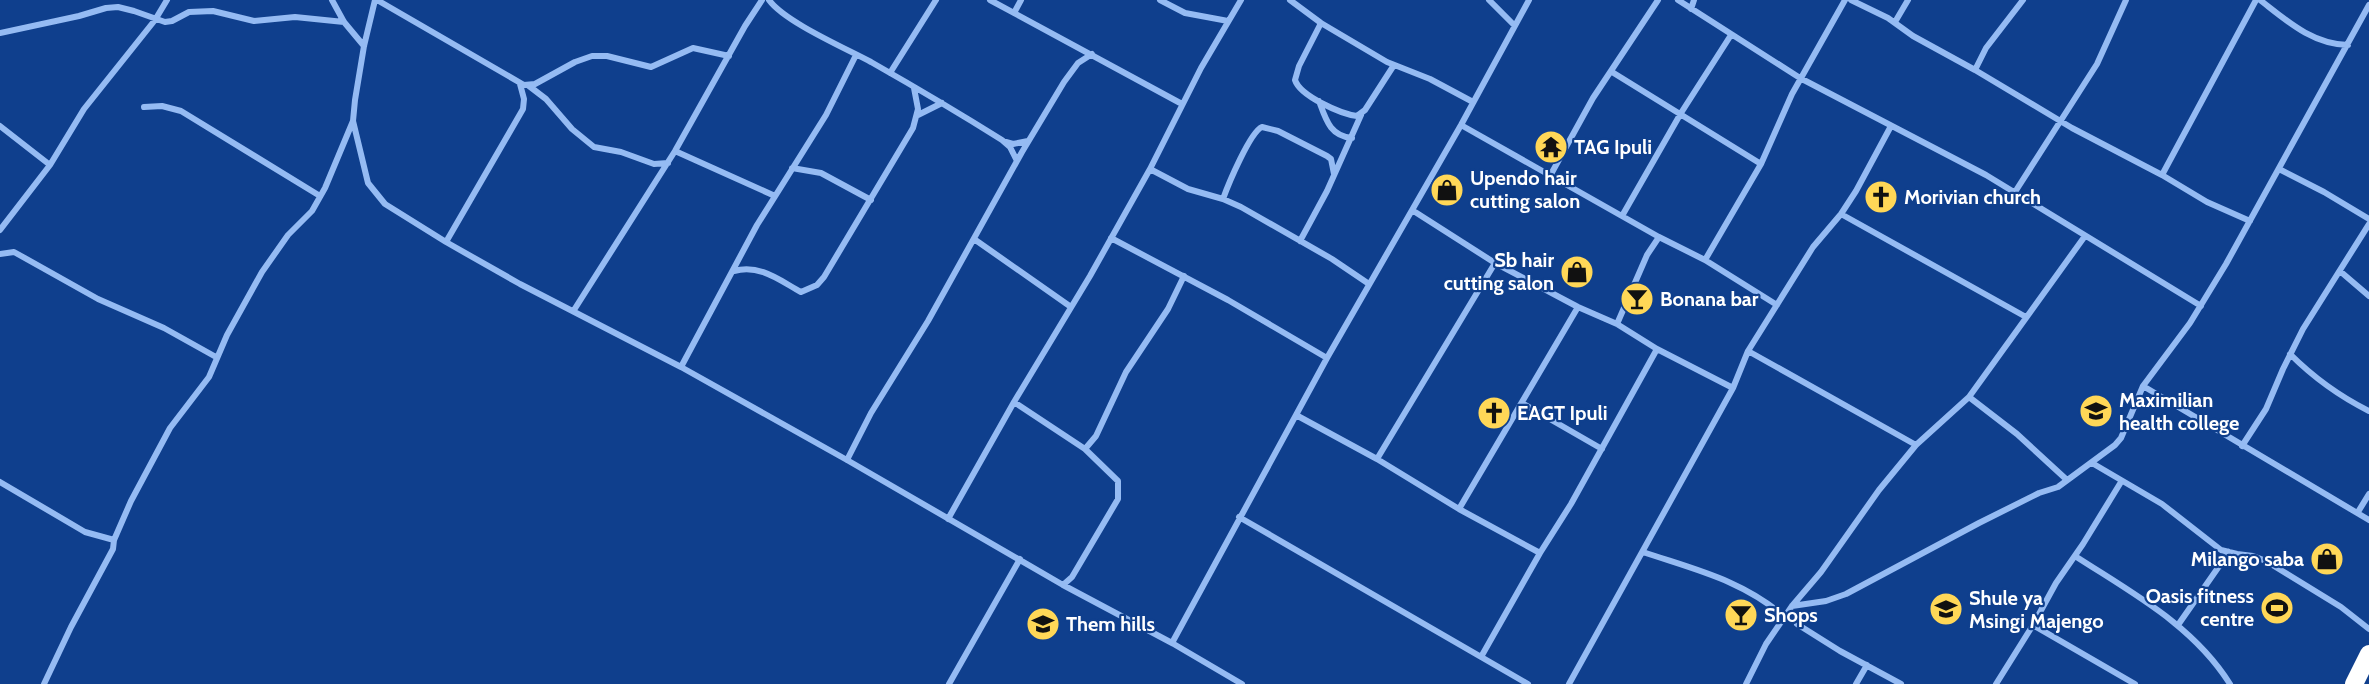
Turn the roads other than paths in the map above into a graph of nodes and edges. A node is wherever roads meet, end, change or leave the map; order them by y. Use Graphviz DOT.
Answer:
graph roads {
  1 [pos="167,0"];
  2 [pos="333,0"];
  3 [pos="376,0"];
  4 [pos="762,0"];
  5 [pos="769,0"];
  6 [pos="936,0"];
  7 [pos="990,0"];
  8 [pos="1021,0"];
  9 [pos="1160,0"];
  10 [pos="1241,0"];
  11 [pos="1290,0"];
  12 [pos="1489,0"];
  13 [pos="1528,0"];
  14 [pos="1658,0"];
  15 [pos="1678,0"];
  16 [pos="1694,0"];
  17 [pos="1845,0"];
  18 [pos="1851,0"];
  19 [pos="1908,0"];
  20 [pos="2023,0"];
  21 [pos="2127,0"];
  22 [pos="2258,0"];
  23 [pos="2369,5"];
  24 [pos="1691,9"];
  25 [pos="1014,13"];
  26 [pos="155,20"];
  27 [pos="1228,21"];
  28 [pos="344,22"];
  29 [pos="1895,22"];
  30 [pos="1321,23"];
  31 [pos="1514,25"];
  32 [pos="0,33"];
  33 [pos="1731,35"];
  34 [pos="2348,45"];
  35 [pos="364,46"];
  36 [pos="1092,54"];
  37 [pos="856,55"];
  38 [pos="729,56"];
  39 [pos="1394,65"];
  40 [pos="1976,70"];
  41 [pos="1612,72"];
  42 [pos="890,73"];
  43 [pos="1800,78"];
  44 [pos="520,84"];
  45 [pos="528,86"];
  46 [pos="914,87"];
  47 [pos="1319,101"];
  48 [pos="1473,102"];
  49 [pos="942,103"];
  50 [pos="1182,104"];
  51 [pos="144,107"];
  52 [pos="1681,113"];
  53 [pos="1361,114"];
  54 [pos="918,115"];
  55 [pos="353,121"];
  56 [pos="2060,121"];
  57 [pos="1461,125"];
  58 [pos="0,126"];
  59 [pos="1891,126"];
  60 [pos="1352,138"];
  61 [pos="1029,141"];
  62 [pos="1006,142"];
  63 [pos="675,151"];
  64 [pos="1017,161"];
  65 [pos="668,163"];
  66 [pos="1761,164"];
  67 [pos="50,165"];
  68 [pos="792,168"];
  69 [pos="1150,169"];
  70 [pos="2279,169"];
  71 [pos="1335,174"];
  72 [pos="2162,175"];
  73 [pos="1550,176"];
  74 [pos="2014,192"];
  75 [pos="320,196"];
  76 [pos="775,196"];
  77 [pos="1223,199"];
  78 [pos="871,200"];
  79 [pos="1412,210"];
  80 [pos="1841,214"];
  81 [pos="1622,216"];
  82 [pos="2369,219"];
  83 [pos="2250,221"];
  84 [pos="2369,224"];
  85 [pos="0,230"];
  86 [pos="2085,236"];
  87 [pos="1659,237"];
  88 [pos="1111,238"];
  89 [pos="974,239"];
  90 [pos="1300,241"];
  91 [pos="446,242"];
  92 [pos="0,254"];
  93 [pos="1705,260"];
  94 [pos="1495,262"];
  95 [pos="734,270"];
  96 [pos="2341,272"];
  97 [pos="1184,276"];
  98 [pos="1370,284"];
  99 [pos="2369,296"];
  100 [pos="1777,304"];
  101 [pos="2201,306"];
  102 [pos="1071,307"];
  103 [pos="1578,307"];
  104 [pos="574,310"];
  105 [pos="2026,317"];
  106 [pos="1617,324"];
  107 [pos="1657,349"];
  108 [pos="1748,351"];
  109 [pos="2290,354"];
  110 [pos="216,357"];
  111 [pos="1327,358"];
  112 [pos="681,367"];
  113 [pos="2143,386"];
  114 [pos="1733,388"];
  115 [pos="1969,397"];
  116 [pos="1014,402"];
  117 [pos="1522,403"];
  118 [pos="2369,411"];
  119 [pos="1296,415"];
  120 [pos="1916,445"];
  121 [pos="2242,446"];
  122 [pos="1085,449"];
  123 [pos="1602,449"];
  124 [pos="1377,459"];
  125 [pos="847,460"];
  126 [pos="2092,463"];
  127 [pos="2067,480"];
  128 [pos="0,482"];
  129 [pos="2121,482"];
  130 [pos="2369,494"];
  131 [pos="1459,509"];
  132 [pos="2358,512"];
  133 [pos="1239,517"];
  134 [pos="948,519"];
  135 [pos="2369,520"];
  136 [pos="114,540"];
  137 [pos="1643,552"];
  138 [pos="2229,552"];
  139 [pos="1540,554"];
  140 [pos="2075,556"];
  141 [pos="1020,559"];
  142 [pos="1063,585"];
  143 [pos="1792,606"];
  144 [pos="1785,617"];
  145 [pos="1797,624"];
  146 [pos="2033,625"];
  147 [pos="2178,625"];
  148 [pos="2369,629"];
  149 [pos="1172,643"];
  150 [pos="2369,654"];
  151 [pos="1481,657"];
  152 [pos="1867,665"];
  153 [pos="44,684"];
  154 [pos="949,684"];
  155 [pos="1242,684"];
  156 [pos="1528,684"];
  157 [pos="1569,684"];
  158 [pos="1746,684"];
  159 [pos="1856,684"];
  160 [pos="1901,684"];
  161 [pos="1996,684"];
  162 [pos="2135,684"];
  163 [pos="2230,684"];
  164 [pos="2354,684"];
  1 -- 26 [label="street"];
  2 -- 28 [label="street"];
  3 -- 35 [label="street"];
  3 -- 44 [label="street"];
  4 -- 38 [label="street"];
  5 -- 37 [label="street"];
  6 -- 42 [label="street"];
  7 -- 25 [label="street"];
  8 -- 25 [label="street"];
  9 -- 27 [label="street"];
  10 -- 27 [label="street"];
  11 -- 30 [label="street"];
  12 -- 31 [label="street"];
  13 -- 31 [label="street"];
  14 -- 41 [label="street"];
  15 -- 24 [label="street"];
  16 -- 24 [label="street"];
  17 -- 43 [label="street"];
  18 -- 29 [label="street"];
  19 -- 29 [label="street"];
  20 -- 40 [label="street"];
  21 -- 56 [label="street"];
  22 -- 34 [label="street"];
  22 -- 72 [label="street"];
  23 -- 34 [label="street"];
  24 -- 33 [label="street"];
  25 -- 36 [label="street"];
  26 -- 28 [label="street"];
  26 -- 32 [label="street"];
  26 -- 67 [label="street"];
  27 -- 50 [label="street"];
  28 -- 35 [label="street"];
  29 -- 40 [label="street"];
  30 -- 39 [label="street"];
  30 -- 47 [label="street"];
  31 -- 48 [label="street"];
  33 -- 43 [label="street"];
  33 -- 52 [label="street"];
  34 -- 70 [label="street"];
  35 -- 55 [label="street"];
  36 -- 50 [label="street"];
  36 -- 61 [label="street"];
  37 -- 42 [label="street"];
  37 -- 68 [label="street"];
  38 -- 45 [label="street"];
  38 -- 63 [label="street"];
  39 -- 48 [label="street"];
  39 -- 53 [label="street"];
  40 -- 56 [label="street"];
  41 -- 52 [label="street"];
  41 -- 73 [label="street"];
  42 -- 46 [label="street"];
  43 -- 59 [label="street"];
  43 -- 66 [label="street"];
  44 -- 45 [label="street"];
  44 -- 91 [label="street"];
  45 -- 65 [label="street"];
  46 -- 49 [label="street"];
  46 -- 54 [label="street"];
  47 -- 53 [label="street"];
  47 -- 60 [label="street"];
  48 -- 57 [label="street"];
  49 -- 54 [label="street"];
  49 -- 62 [label="street"];
  50 -- 69 [label="street"];
  51 -- 75 [label="street"];
  52 -- 66 [label="street"];
  52 -- 81 [label="street"];
  53 -- 60 [label="street"];
  54 -- 78 [label="street"];
  55 -- 75 [label="street"];
  55 -- 91 [label="street"];
  56 -- 72 [label="street"];
  56 -- 74 [label="street"];
  57 -- 73 [label="street"];
  57 -- 79 [label="street"];
  58 -- 67 [label="street"];
  59 -- 74 [label="street"];
  59 -- 80 [label="street"];
  60 -- 71 [label="street"];
  61 -- 62 [label="street"];
  61 -- 64 [label="street"];
  62 -- 64 [label="street"];
  63 -- 65 [label="street"];
  63 -- 76 [label="street"];
  64 -- 89 [label="street"];
  65 -- 104 [label="street"];
  66 -- 93 [label="street"];
  67 -- 85 [label="street"];
  68 -- 76 [label="street"];
  68 -- 78 [label="street"];
  69 -- 77 [label="street"];
  69 -- 88 [label="street"];
  70 -- 82 [label="street"];
  70 -- 83 [label="street"];
  71 -- 77 [label="street"];
  71 -- 90 [label="street"];
  72 -- 83 [label="street"];
  73 -- 81 [label="street"];
  74 -- 86 [label="street"];
  75 -- 110 [label="street"];
  76 -- 95 [label="street"];
  77 -- 90 [label="street"];
  78 -- 95 [label="street"];
  79 -- 94 [label="street"];
  79 -- 98 [label="street"];
  80 -- 100 [label="street"];
  80 -- 105 [label="street"];
  81 -- 87 [label="street"];
  83 -- 101 [label="street"];
  84 -- 96 [label="street"];
  86 -- 101 [label="street"];
  86 -- 105 [label="street"];
  87 -- 93 [label="street"];
  87 -- 106 [label="street"];
  88 -- 97 [label="street"];
  88 -- 102 [label="street"];
  89 -- 102 [label="street"];
  89 -- 125 [label="street"];
  90 -- 98 [label="street"];
  91 -- 104 [label="street"];
  92 -- 110 [label="street"];
  93 -- 100 [label="street"];
  94 -- 103 [label="street"];
  94 -- 124 [label="street"];
  95 -- 112 [label="street"];
  96 -- 99 [label="street"];
  96 -- 109 [label="street"];
  97 -- 111 [label="street"];
  97 -- 122 [label="street"];
  98 -- 111 [label="street"];
  100 -- 108 [label="street"];
  101 -- 113 [label="street"];
  102 -- 116 [label="street"];
  103 -- 106 [label="street"];
  103 -- 117 [label="street"];
  104 -- 112 [label="street"];
  105 -- 115 [label="street"];
  106 -- 107 [label="street"];
  107 -- 114 [label="street"];
  107 -- 123 [label="street"];
  108 -- 114 [label="street"];
  108 -- 120 [label="street"];
  109 -- 118 [label="street"];
  109 -- 121 [label="street"];
  110 -- 136 [label="street"];
  111 -- 119 [label="street"];
  112 -- 125 [label="street"];
  113 -- 121 [label="street"];
  113 -- 126 [label="street"];
  114 -- 137 [label="street"];
  115 -- 120 [label="street"];
  115 -- 127 [label="street"];
  116 -- 122 [label="street"];
  116 -- 134 [label="street"];
  117 -- 123 [label="street"];
  117 -- 131 [label="street"];
  119 -- 124 [label="street"];
  119 -- 133 [label="street"];
  120 -- 143 [label="street"];
  121 -- 132 [label="street"];
  122 -- 142 [label="street"];
  123 -- 139 [label="street"];
  124 -- 131 [label="street"];
  125 -- 134 [label="street"];
  126 -- 127 [label="street"];
  126 -- 129 [label="street"];
  127 -- 143 [label="street"];
  128 -- 136 [label="street"];
  129 -- 138 [label="street"];
  129 -- 140 [label="street"];
  130 -- 132 [label="street"];
  131 -- 139 [label="street"];
  132 -- 135 [label="street"];
  133 -- 149 [label="street"];
  133 -- 151 [label="street"];
  134 -- 141 [label="street"];
  136 -- 153 [label="street"];
  137 -- 144 [label="street"];
  137 -- 157 [label="street"];
  138 -- 147 [label="street"];
  138 -- 148 [label="street"];
  139 -- 151 [label="street"];
  140 -- 146 [label="street"];
  140 -- 147 [label="street"];
  141 -- 142 [label="street"];
  141 -- 154 [label="street"];
  142 -- 149 [label="street"];
  143 -- 144 [label="street"];
  144 -- 158 [label="street"];
  145 -- 152 [label="street"];
  146 -- 161 [label="street"];
  146 -- 162 [label="street"];
  147 -- 163 [label="street"];
  149 -- 155 [label="street"];
  150 -- 164 [label="highway"];
  151 -- 156 [label="street"];
  152 -- 159 [label="street"];
  152 -- 160 [label="street"];
}
